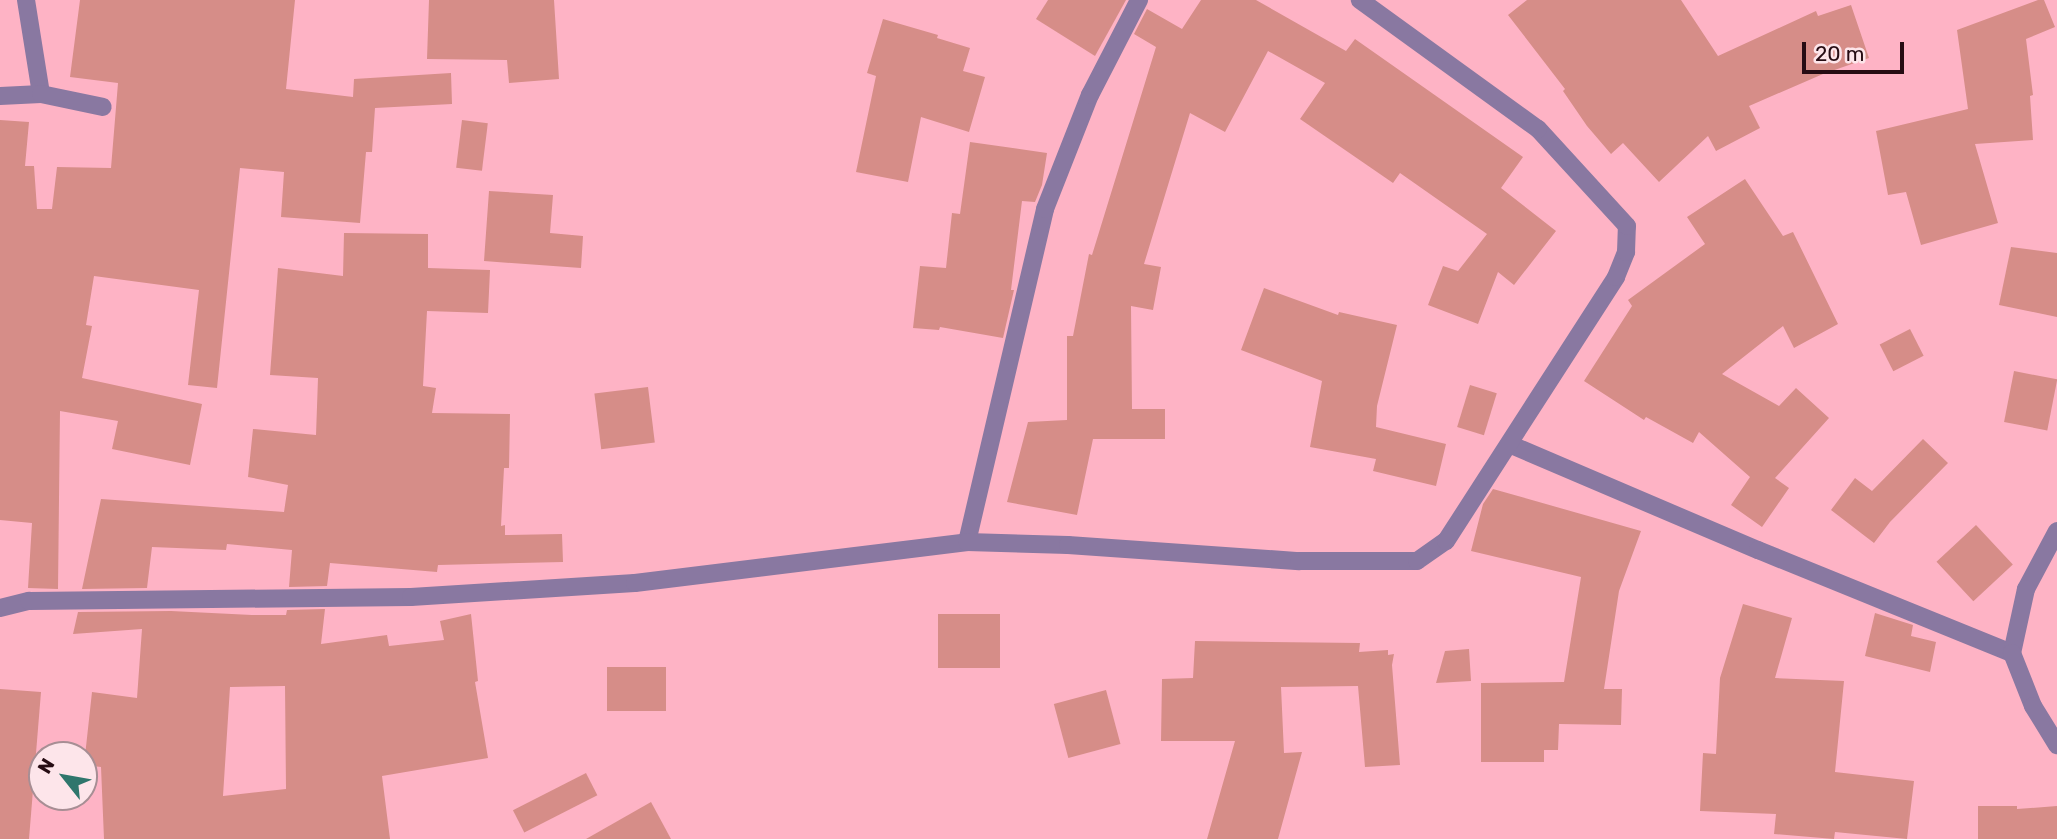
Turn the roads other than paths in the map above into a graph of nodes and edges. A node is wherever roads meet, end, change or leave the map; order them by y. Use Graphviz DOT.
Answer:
graph roads {
  1 [pos="26,0"];
  2 [pos="1139,0"];
  3 [pos="1360,0"];
  4 [pos="41,94"];
  5 [pos="0,96"];
  6 [pos="103,107"];
  7 [pos="1509,444"];
  8 [pos="2057,531"];
  9 [pos="967,542"];
  10 [pos="0,608"];
  11 [pos="2012,653"];
  12 [pos="2057,745"];
  1 -- 4 [label="street"];
  2 -- 9 [label="street"];
  3 -- 7 [label="street"];
  4 -- 5 [label="street"];
  4 -- 6 [label="street"];
  7 -- 9 [label="street"];
  7 -- 11 [label="street"];
  8 -- 11 [label="street"];
  9 -- 10 [label="street"];
  11 -- 12 [label="street"];
}
